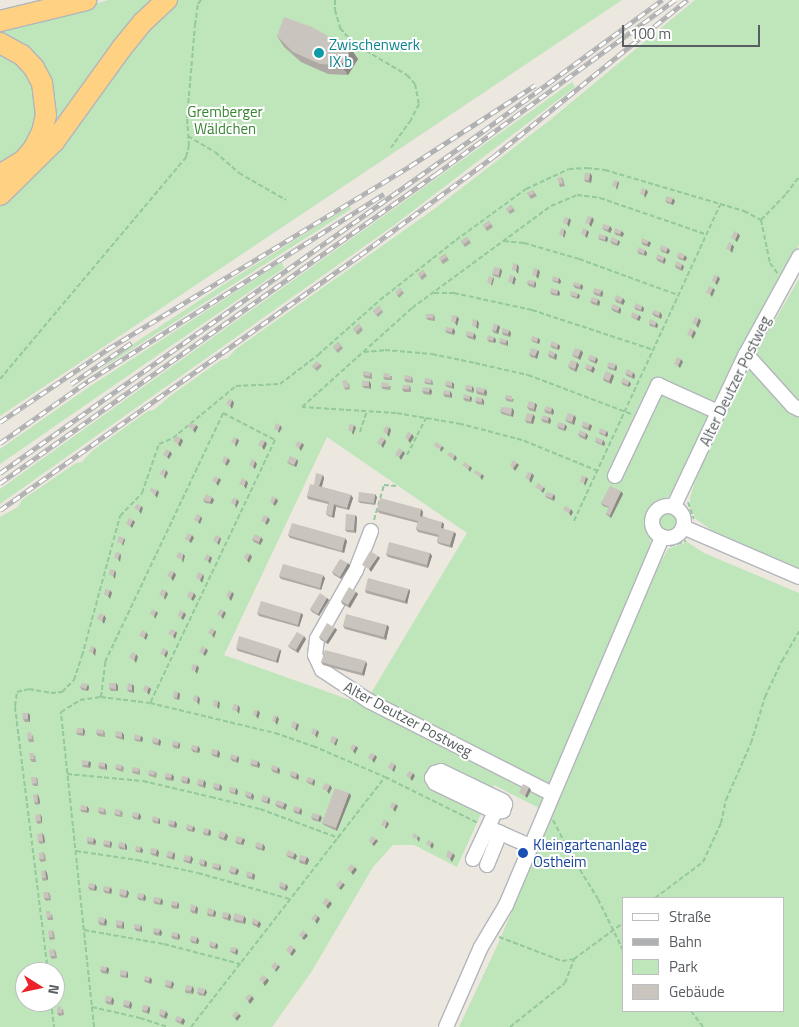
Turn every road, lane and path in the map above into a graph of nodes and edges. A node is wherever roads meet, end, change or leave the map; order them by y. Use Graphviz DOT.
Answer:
graph roads {
  1 [pos="37,0"];
  2 [pos="86,0"];
  3 [pos="167,0"];
  4 [pos="201,0"];
  5 [pos="335,0"];
  6 [pos="0,7"];
  7 [pos="0,21"];
  8 [pos="0,43"];
  9 [pos="188,136"];
  10 [pos="392,148"];
  11 [pos="0,175"];
  12 [pos="799,177"];
  13 [pos="0,195"];
  14 [pos="286,200"];
  15 [pos="720,205"];
  16 [pos="761,220"];
  17 [pos="706,234"];
  18 [pos="504,241"];
  19 [pos="799,257"];
  20 [pos="786,280"];
  21 [pos="434,293"];
  22 [pos="678,295"];
  23 [pos="654,350"];
  24 [pos="364,352"];
  25 [pos="746,354"];
  26 [pos="0,379"];
  27 [pos="799,410"];
  28 [pos="367,411"];
  29 [pos="625,412"];
  30 [pos="718,412"];
  31 [pos="426,418"];
  32 [pos="360,432"];
  33 [pos="407,455"];
  34 [pos="598,471"];
  35 [pos="615,476"];
  36 [pos="398,486"];
  37 [pos="674,506"];
  38 [pos="574,521"];
  39 [pos="683,528"];
  40 [pos="371,532"];
  41 [pos="662,537"];
  42 [pos="799,577"];
  43 [pos="799,632"];
  44 [pos="101,697"];
  45 [pos="150,703"];
  46 [pos="66,774"];
  47 [pos="385,777"];
  48 [pos="552,794"];
  49 [pos="495,812"];
  50 [pos="551,816"];
  51 [pos="495,830"];
  52 [pos="339,838"];
  53 [pos="530,846"];
  54 [pos="75,851"];
  55 [pos="473,859"];
  56 [pos="487,865"];
  57 [pos="656,897"];
  58 [pos="290,899"];
  59 [pos="622,924"];
  60 [pos="83,930"];
  61 [pos="614,930"];
  62 [pos="495,936"];
  63 [pos="622,948"];
  64 [pos="574,960"];
  65 [pos="47,962"];
  66 [pos="240,964"];
  67 [pos="92,1007"];
  68 [pos="52,1012"];
  69 [pos="692,1012"];
  70 [pos="54,1027"];
  71 [pos="94,1027"];
  72 [pos="168,1027"];
  73 [pos="190,1027"];
  74 [pos="446,1027"];
  75 [pos="510,1027"];
  76 [pos="703,1027"];
  1 -- 6 [label="highway"];
  2 -- 7 [label="highway"];
  3 -- 13 [label="highway"];
  4 -- 9 [label="path"];
  5 -- 10 [label="path"];
  8 -- 11 [label="highway"];
  9 -- 14 [label="path"];
  9 -- 26 [label="path"];
  12 -- 16 [label="path"];
  15 -- 16 [label="path"];
  15 -- 17 [label="path"];
  15 -- 65 [label="path"];
  16 -- 20 [label="path"];
  17 -- 18 [label="path"];
  17 -- 22 [label="path"];
  18 -- 21 [label="path"];
  18 -- 22 [label="path"];
  19 -- 20 [label="street, Alter Deutzer Postweg"];
  20 -- 25 [label="street, Alter Deutzer Postweg"];
  21 -- 23 [label="path"];
  21 -- 24 [label="path"];
  22 -- 23 [label="path"];
  23 -- 29 [label="path"];
  24 -- 28 [label="path"];
  24 -- 29 [label="path"];
  25 -- 27 [label="street"];
  25 -- 30 [label="street, Alter Deutzer Postweg"];
  28 -- 31 [label="path"];
  28 -- 32 [label="path"];
  29 -- 34 [label="path"];
  30 -- 35 [label="street"];
  30 -- 37 [label="street, Alter Deutzer Postweg"];
  31 -- 33 [label="path"];
  31 -- 34 [label="path"];
  34 -- 38 [label="path"];
  36 -- 40 [label="path"];
  37 -- 39 [label="street"];
  37 -- 41 [label="street"];
  39 -- 41 [label="street"];
  39 -- 42 [label="street"];
  40 -- 48 [label="street, Alter Deutzer Postweg"];
  41 -- 48 [label="street"];
  43 -- 57 [label="path"];
  44 -- 45 [label="path"];
  44 -- 45 [label="path"];
  44 -- 46 [label="path"];
  45 -- 47 [label="path"];
  46 -- 52 [label="path"];
  46 -- 54 [label="path"];
  47 -- 51 [label="path"];
  47 -- 52 [label="path"];
  48 -- 53 [label="street"];
  49 -- 51 [label="street"];
  50 -- 61 [label="path"];
  51 -- 53 [label="street"];
  51 -- 55 [label="street"];
  51 -- 56 [label="street"];
  52 -- 58 [label="path"];
  53 -- 74 [label="street"];
  54 -- 58 [label="path"];
  54 -- 60 [label="path"];
  58 -- 66 [label="path"];
  59 -- 61 [label="path"];
  60 -- 66 [label="path"];
  60 -- 67 [label="path"];
  61 -- 63 [label="path"];
  61 -- 64 [label="path"];
  62 -- 64 [label="path"];
  64 -- 75 [label="path"];
  66 -- 73 [label="path"];
  67 -- 71 [label="path"];
  67 -- 72 [label="path"];
  68 -- 70 [label="path"];
  69 -- 76 [label="path"];
}
